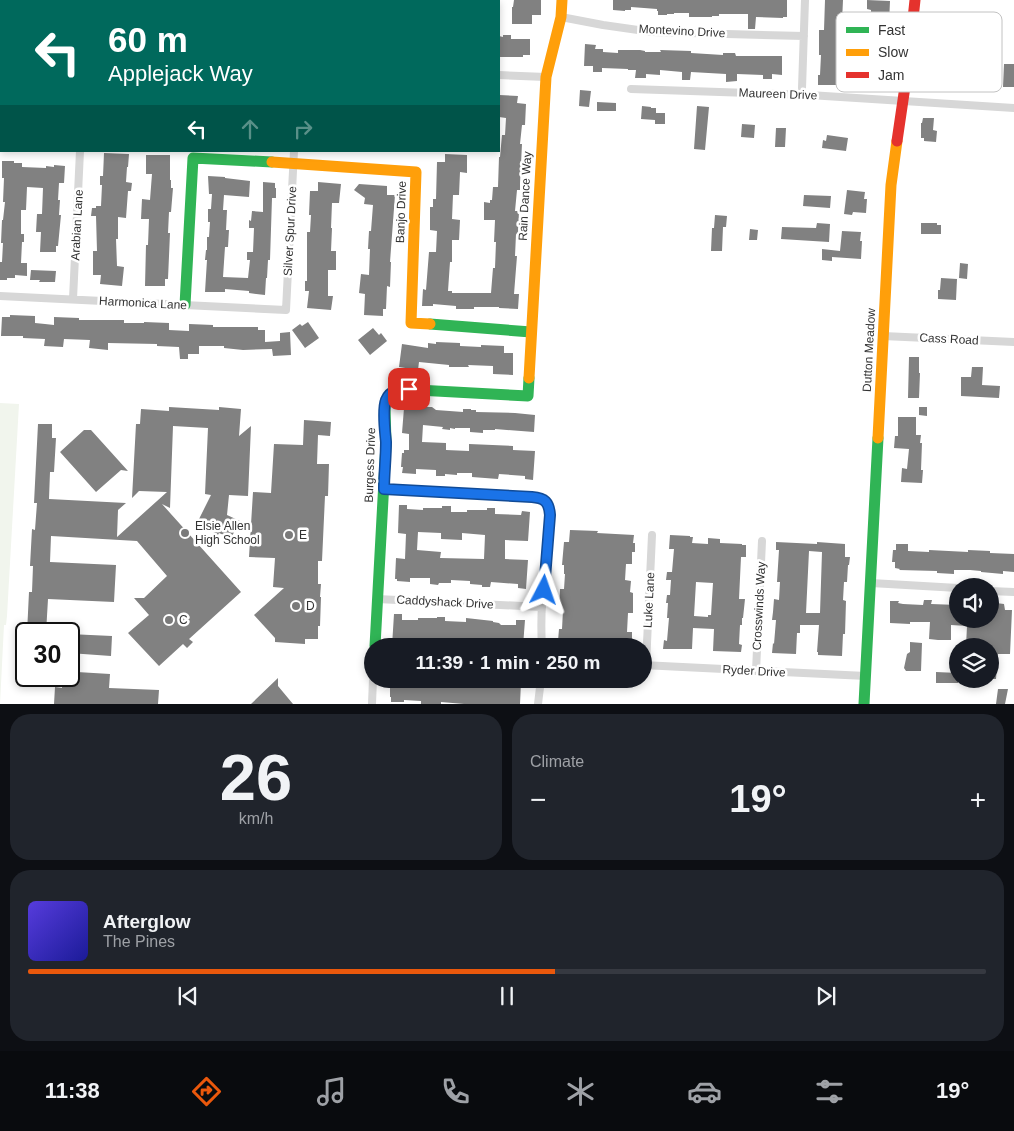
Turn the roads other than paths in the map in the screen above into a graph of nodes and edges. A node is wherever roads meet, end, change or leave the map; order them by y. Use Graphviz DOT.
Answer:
graph roads {
  1 [pos="562,0"];
  2 [pos="805,0"];
  3 [pos="561,16"];
  4 [pos="804,36"];
  5 [pos="500,75"];
  6 [pos="546,77"];
  7 [pos="802,88"];
  8 [pos="631,89"];
  9 [pos="904,92"];
  10 [pos="903,101"];
  11 [pos="1014,108"];
  12 [pos="80,152"];
  13 [pos="294,157"];
  14 [pos="0,296"];
  15 [pos="73,300"];
  16 [pos="185,305"];
  17 [pos="286,310"];
  18 [pos="531,332"];
  19 [pos="884,336"];
  20 [pos="1014,342"];
  21 [pos="528,396"];
  22 [pos="384,489"];
  23 [pos="652,535"];
  24 [pos="762,540"];
  25 [pos="871,583"];
  26 [pos="949,587"];
  27 [pos="999,591"];
  28 [pos="1014,592"];
  29 [pos="377,599"];
  30 [pos="542,607"];
  31 [pos="375,638"];
  32 [pos="541,638"];
  33 [pos="646,638"];
  34 [pos="652,665"];
  35 [pos="756,671"];
  36 [pos="866,676"];
  37 [pos="373,688"];
  38 [pos="540,688"];
  39 [pos="372,704"];
  40 [pos="538,704"];
  41 [pos="864,704"];
  1 -- 3 [label="street, Rain Dance Way"];
  2 -- 4 [label="street"];
  3 -- 4 [label="street, Montevino Drive"];
  3 -- 6 [label="street, Rain Dance Way"];
  4 -- 7 [label="street"];
  5 -- 6 [label="street"];
  6 -- 18 [label="street, Rain Dance Way"];
  8 -- 10 [label="street, Maureen Drive"];
  9 -- 10 [label="street, Dutton Meadow"];
  10 -- 11 [label="street, Maureen Drive"];
  10 -- 19 [label="street, Dutton Meadow"];
  12 -- 15 [label="street, Arabian Lane"];
  13 -- 16 [label="street, Banjo Drive"];
  13 -- 17 [label="street, Silver Spur Drive"];
  13 -- 18 [label="street, Banjo Drive"];
  14 -- 15 [label="street, Harmonica Lane"];
  15 -- 16 [label="street, Harmonica Lane"];
  16 -- 17 [label="street, Harmonica Lane"];
  18 -- 21 [label="street, Rain Dance Way"];
  19 -- 20 [label="street, Cass Road"];
  19 -- 25 [label="street, Dutton Meadow"];
  21 -- 22 [label="street, Burgess Drive"];
  22 -- 29 [label="street, Burgess Drive"];
  22 -- 30 [label="street"];
  23 -- 33 [label="street, Luke Lane"];
  24 -- 35 [label="street, Crosswinds Way"];
  25 -- 26 [label="street"];
  25 -- 36 [label="street, Dutton Meadow"];
  27 -- 28 [label="street"];
  29 -- 30 [label="street, Caddyshack Drive"];
  29 -- 31 [label="street, Burgess Drive"];
  30 -- 32 [label="street"];
  34 -- 35 [label="street, Ryder Drive"];
  35 -- 36 [label="street, Ryder Drive"];
  36 -- 41 [label="street, Dutton Meadow"];
  37 -- 39 [label="street"];
  38 -- 40 [label="street"];
}
